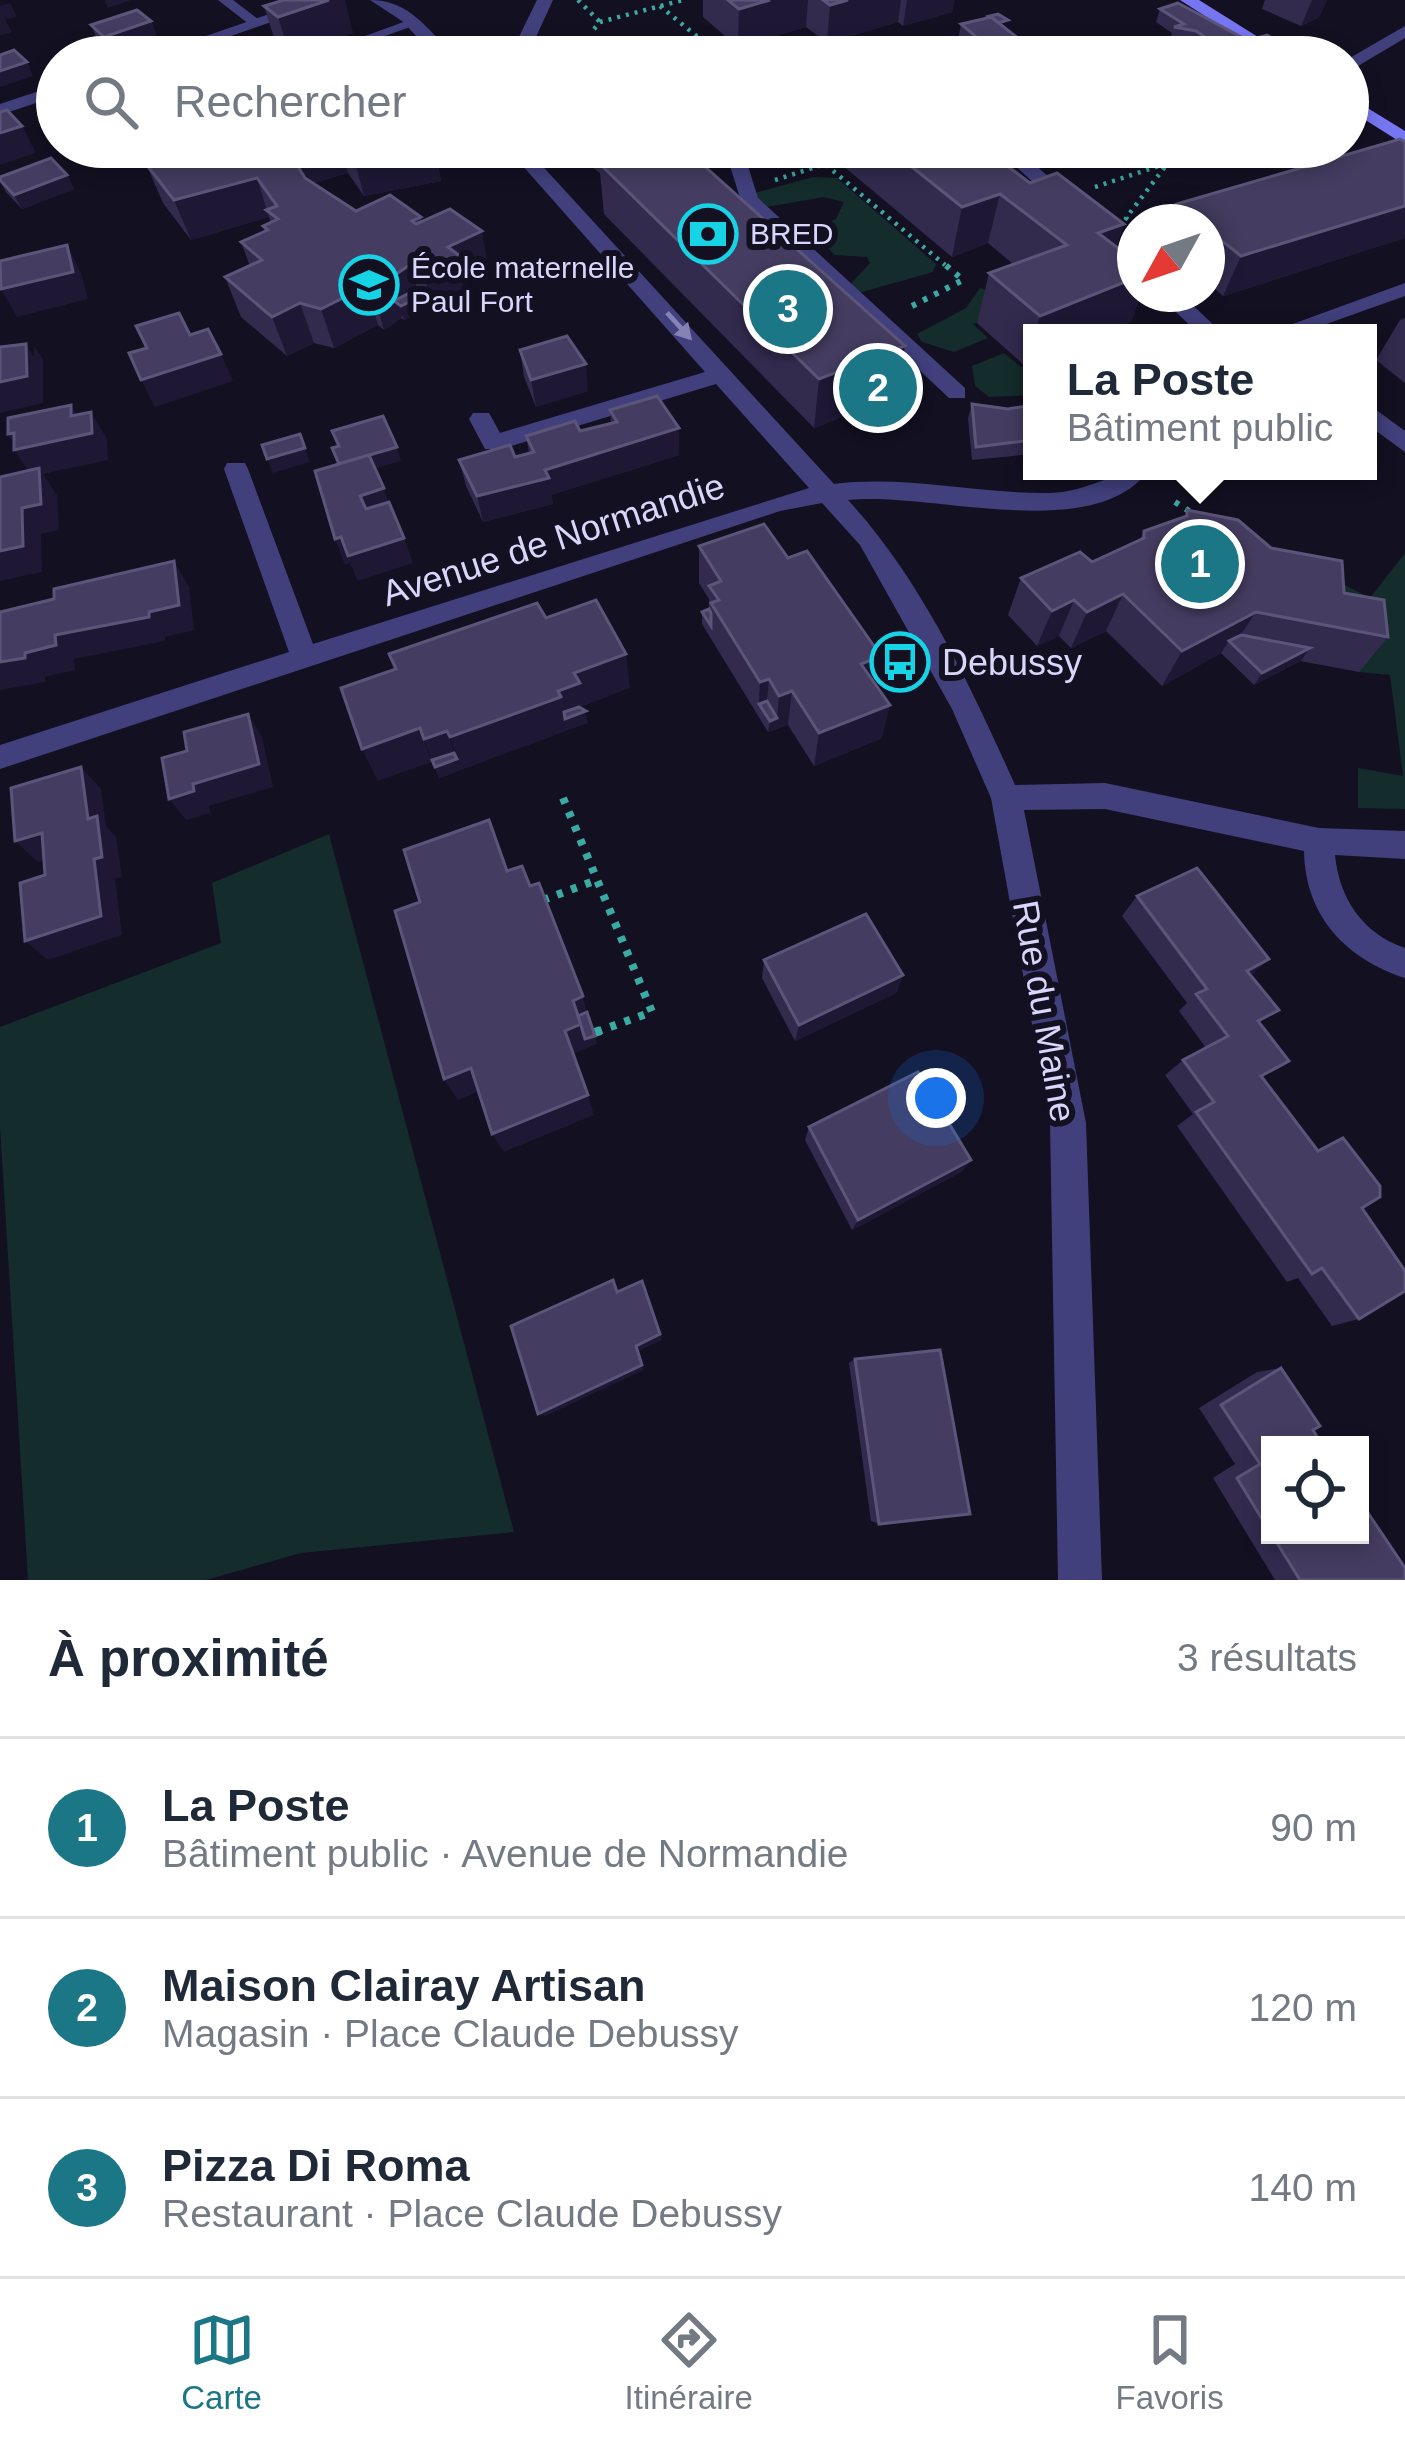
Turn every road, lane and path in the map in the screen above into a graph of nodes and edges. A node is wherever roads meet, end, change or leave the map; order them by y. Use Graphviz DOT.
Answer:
graph roads {
  1 [pos="225,0"];
  2 [pos="378,0"];
  3 [pos="545,0"];
  4 [pos="578,0"];
  5 [pos="683,0"];
  6 [pos="1188,0"];
  7 [pos="319,1"];
  8 [pos="660,6"];
  9 [pos="255,22"];
  10 [pos="414,23"];
  11 [pos="1405,31"];
  12 [pos="215,36"];
  13 [pos="375,36"];
  14 [pos="426,36"];
  15 [pos="528,36"];
  16 [pos="696,36"];
  17 [pos="1247,36"];
  18 [pos="1369,54"];
  19 [pos="36,97"];
  20 [pos="0,110"];
  21 [pos="1369,115"];
  22 [pos="1405,139"];
  23 [pos="534,168"];
  24 [pos="739,168"];
  25 [pos="814,168"];
  26 [pos="830,168"];
  27 [pos="1027,168"];
  28 [pos="1153,168"];
  29 [pos="1164,168"];
  30 [pos="743,182"];
  31 [pos="1061,198"];
  32 [pos="1137,204"];
  33 [pos="1090,224"];
  34 [pos="1405,290"];
  35 [pos="879,323"];
  36 [pos="1306,324"];
  37 [pos="722,374"];
  38 [pos="957,393"];
  39 [pos="481,418"];
  40 [pos="1377,420"];
  41 [pos="1405,444"];
  42 [pos="236,469"];
  43 [pos="1121,480"];
  44 [pos="830,491"];
  45 [pos="1175,502"];
  46 [pos="1189,511"];
  47 [pos="1206,515"];
  48 [pos="1187,531"];
  49 [pos="305,659"];
  50 [pos="0,758"];
  51 [pos="562,798"];
  52 [pos="1006,798"];
  53 [pos="1319,841"];
  54 [pos="1403,847"];
  55 [pos="597,880"];
  56 [pos="543,900"];
  57 [pos="1405,963"];
  58 [pos="593,1033"];
  59 [pos="1080,1580"];
  1 -- 9 [label="lane"];
  2 -- 10 [label="street"];
  3 -- 15 [label="street"];
  4 -- 8 [label="path"];
  5 -- 8 [label="path"];
  6 -- 17 [label="street"];
  7 -- 9 [label="street"];
  8 -- 16 [label="path"];
  9 -- 12 [label="street"];
  10 -- 13 [label="lane"];
  10 -- 14 [label="street"];
  11 -- 18 [label="street"];
  19 -- 20 [label="street"];
  21 -- 22 [label="street"];
  23 -- 37 [label="street, Rue du Maine, one-way"];
  24 -- 30 [label="street"];
  25 -- 30 [label="path"];
  26 -- 35 [label="path"];
  27 -- 31 [label="street"];
  28 -- 31 [label="path"];
  29 -- 32 [label="path"];
  30 -- 35 [label="street"];
  31 -- 33 [label="street"];
  34 -- 36 [label="street"];
  35 -- 38 [label="street"];
  37 -- 39 [label="street"];
  37 -- 44 [label="street, Rue du Maine"];
  40 -- 41 [label="street"];
  42 -- 49 [label="street"];
  43 -- 44 [label="street, Avenue de Normandie"];
  44 -- 49 [label="street, Avenue de Normandie"];
  44 -- 52 [label="street, Rue du Maine"];
  45 -- 46 [label="path"];
  46 -- 47 [label="path"];
  46 -- 48 [label="path"];
  49 -- 50 [label="street, Avenue de Normandie"];
  51 -- 55 [label="path"];
  52 -- 53 [label="street"];
  52 -- 59 [label="street, Rue du Maine"];
  53 -- 54 [label="street"];
  53 -- 57 [label="street"];
  55 -- 56 [label="path"];
  55 -- 58 [label="path"];
}
